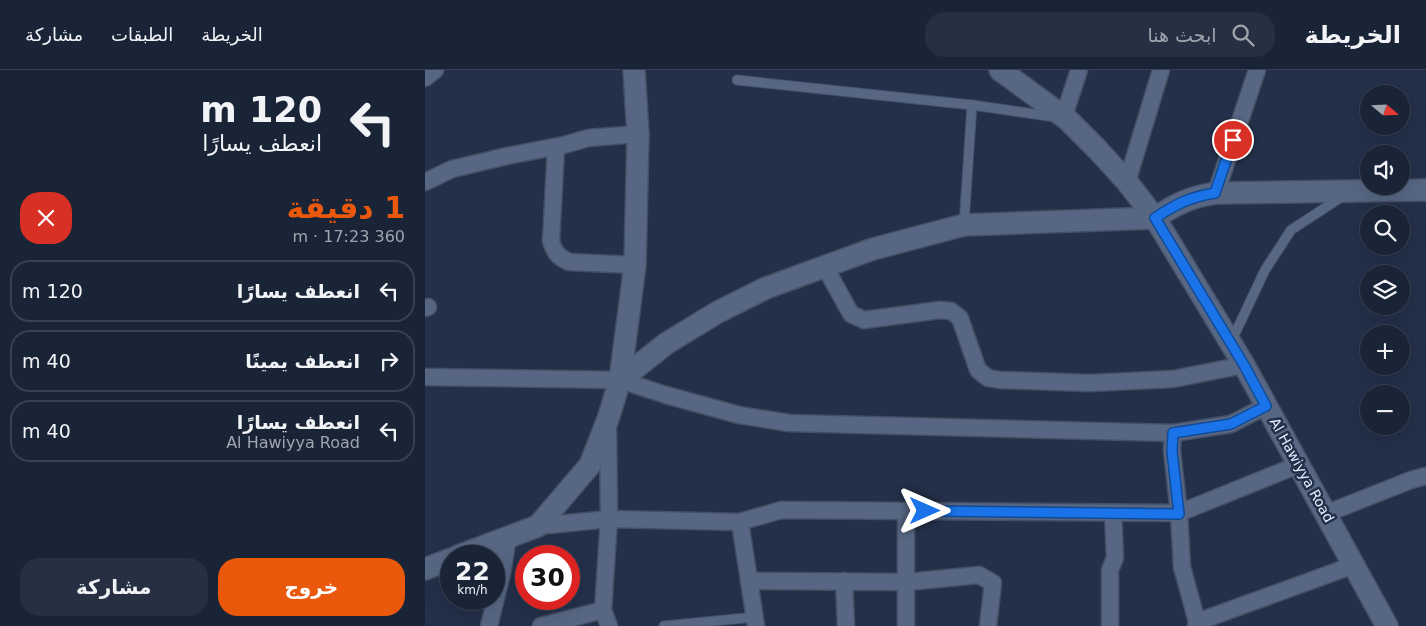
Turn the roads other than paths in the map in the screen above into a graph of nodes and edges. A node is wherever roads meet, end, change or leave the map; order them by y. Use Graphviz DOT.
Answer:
graph roads {
  1 [pos="435,70"];
  2 [pos="634,70"];
  3 [pos="1000,70"];
  4 [pos="1079,70"];
  5 [pos="1161,70"];
  6 [pos="1257,70"];
  7 [pos="1020,76"];
  8 [pos="425,78"];
  9 [pos="737,80"];
  10 [pos="972,105"];
  11 [pos="1066,118"];
  12 [pos="638,134"];
  13 [pos="555,147"];
  14 [pos="425,182"];
  15 [pos="1127,182"];
  16 [pos="1351,190"];
  17 [pos="1426,190"];
  18 [pos="1215,193"];
  19 [pos="1155,218"];
  20 [pos="964,224"];
  21 [pos="635,265"];
  22 [pos="825,267"];
  23 [pos="1231,343"];
  24 [pos="1244,365"];
  25 [pos="425,376"];
  26 [pos="620,380"];
  27 [pos="1266,406"];
  28 [pos="608,419"];
  29 [pos="1173,433"];
  30 [pos="1298,465"];
  31 [pos="1426,476"];
  32 [pos="906,511"];
  33 [pos="1113,513"];
  34 [pos="1179,514"];
  35 [pos="1325,514"];
  36 [pos="609,519"];
  37 [pos="740,522"];
  38 [pos="538,526"];
  39 [pos="508,537"];
  40 [pos="487,545"];
  41 [pos="440,563"];
  42 [pos="1354,565"];
  43 [pos="425,569"];
  44 [pos="749,581"];
  45 [pos="844,582"];
  46 [pos="907,582"];
  47 [pos="603,610"];
  48 [pos="756,621"];
  49 [pos="1197,624"];
  50 [pos="489,626"];
  51 [pos="541,626"];
  52 [pos="609,626"];
  53 [pos="664,626"];
  54 [pos="846,626"];
  55 [pos="905,626"];
  56 [pos="988,626"];
  57 [pos="1110,626"];
  58 [pos="1387,626"];
  1 -- 8 [label="street"];
  2 -- 12 [label="street"];
  3 -- 7 [label="street, Al Hawiyya Road"];
  4 -- 11 [label="street"];
  5 -- 15 [label="street"];
  6 -- 18 [label="street"];
  7 -- 11 [label="street, Al Hawiyya Road"];
  9 -- 10 [label="lane"];
  10 -- 11 [label="lane"];
  10 -- 20 [label="lane"];
  11 -- 15 [label="street, Al Hawiyya Road"];
  12 -- 13 [label="street"];
  12 -- 21 [label="street"];
  13 -- 14 [label="street"];
  13 -- 21 [label="street"];
  15 -- 19 [label="street, Al Hawiyya Road"];
  16 -- 17 [label="street"];
  16 -- 18 [label="street"];
  16 -- 23 [label="lane"];
  18 -- 19 [label="street"];
  19 -- 20 [label="street"];
  19 -- 23 [label="street, Al Hawiyya Road"];
  20 -- 22 [label="street"];
  21 -- 26 [label="street"];
  22 -- 24 [label="street"];
  22 -- 26 [label="street"];
  23 -- 24 [label="street, Al Hawiyya Road"];
  24 -- 27 [label="street, Al Hawiyya Road"];
  25 -- 26 [label="street"];
  26 -- 28 [label="street"];
  26 -- 29 [label="street"];
  27 -- 29 [label="street"];
  27 -- 30 [label="street, Al Hawiyya Road"];
  28 -- 36 [label="street"];
  28 -- 38 [label="street"];
  29 -- 34 [label="street"];
  30 -- 34 [label="street"];
  30 -- 35 [label="street, Al Hawiyya Road"];
  31 -- 35 [label="street"];
  32 -- 33 [label="street"];
  32 -- 37 [label="street"];
  32 -- 46 [label="street"];
  33 -- 34 [label="street"];
  33 -- 57 [label="street"];
  34 -- 49 [label="street"];
  35 -- 42 [label="street, Al Hawiyya Road"];
  36 -- 37 [label="street"];
  36 -- 38 [label="street"];
  36 -- 47 [label="street"];
  37 -- 44 [label="street"];
  38 -- 39 [label="street"];
  39 -- 40 [label="street"];
  39 -- 50 [label="street"];
  41 -- 43 [label="street"];
  42 -- 49 [label="street"];
  42 -- 58 [label="street, Al Hawiyya Road"];
  44 -- 45 [label="street"];
  44 -- 48 [label="street"];
  45 -- 46 [label="street"];
  45 -- 54 [label="street"];
  46 -- 55 [label="street"];
  46 -- 56 [label="street"];
  47 -- 51 [label="street"];
  47 -- 52 [label="street"];
  48 -- 53 [label="lane"];
}
